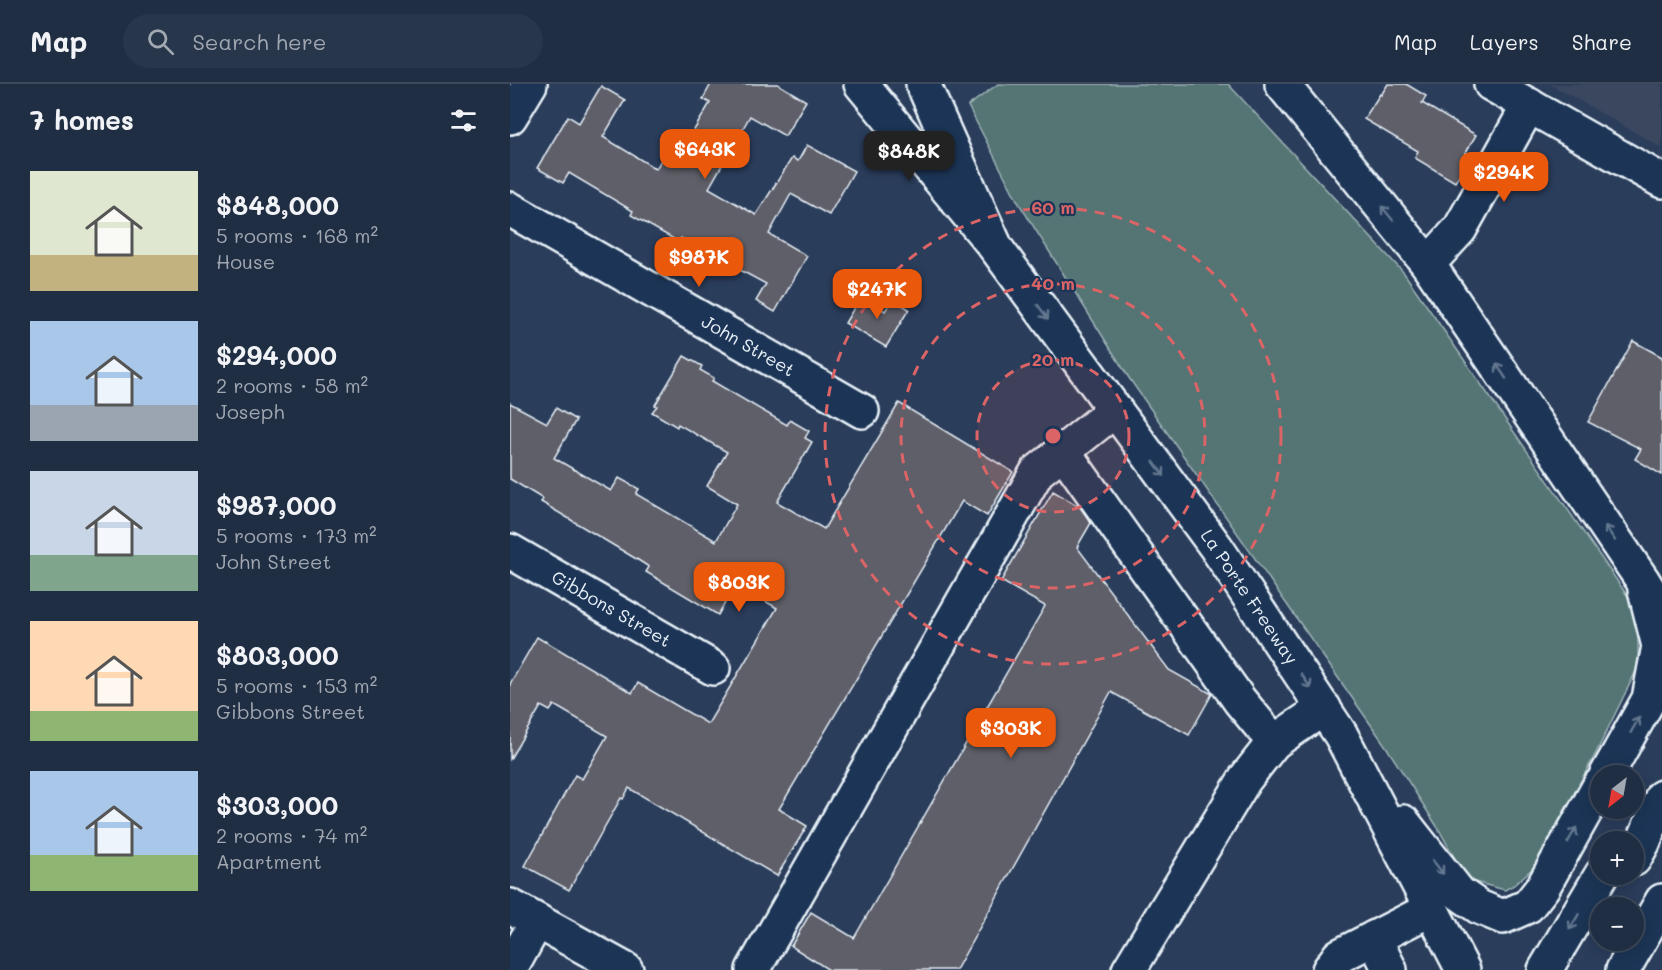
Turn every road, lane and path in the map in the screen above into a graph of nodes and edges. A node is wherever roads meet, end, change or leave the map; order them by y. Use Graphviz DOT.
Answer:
graph roads {
  1 [pos="530,84"];
  2 [pos="861,84"];
  3 [pos="923,84"];
  4 [pos="1282,84"];
  5 [pos="1491,84"];
  6 [pos="1529,105"];
  7 [pos="510,117"];
  8 [pos="1662,181"];
  9 [pos="510,209"];
  10 [pos="996,248"];
  11 [pos="1428,264"];
  12 [pos="1115,410"];
  13 [pos="862,411"];
  14 [pos="1063,451"];
  15 [pos="510,551"];
  16 [pos="1652,584"];
  17 [pos="1662,612"];
  18 [pos="713,668"];
  19 [pos="1333,722"];
  20 [pos="1274,742"];
  21 [pos="1612,765"];
  22 [pos="1662,790"];
  23 [pos="1662,797"];
  24 [pos="1590,803"];
  25 [pos="1630,831"];
  26 [pos="1644,838"];
  27 [pos="1595,885"];
  28 [pos="1662,902"];
  29 [pos="1431,909"];
  30 [pos="524,914"];
  31 [pos="1590,936"];
  32 [pos="1374,938"];
  33 [pos="1662,943"];
  34 [pos="510,970"];
  35 [pos="626,970"];
  36 [pos="753,970"];
  37 [pos="1129,970"];
  38 [pos="1329,970"];
  39 [pos="1390,970"];
  40 [pos="1463,970"];
  41 [pos="1545,970"];
  42 [pos="1571,970"];
  43 [pos="1623,970"];
  44 [pos="1647,970"];
  1 -- 7 [label="main road"];
  2 -- 10 [label="main road"];
  3 -- 10 [label="main road"];
  11 -- 4 [label="main road, one-way"];
  5 -- 6 [label="main road"];
  6 -- 8 [label="main road"];
  6 -- 11 [label="main road"];
  9 -- 13 [label="main road, John Street"];
  10 -- 12 [label="main road, La Porte Freeway, one-way"];
  16 -- 11 [label="main road, one-way"];
  12 -- 14 [label="main road"];
  12 -- 19 [label="main road, La Porte Freeway, one-way"];
  14 -- 20 [label="main road"];
  14 -- 36 [label="main road"];
  15 -- 18 [label="main road, Gibbons Street"];
  16 -- 17 [label="main road"];
  21 -- 16 [label="main road, one-way"];
  19 -- 20 [label="main road"];
  19 -- 24 [label="main road, one-way"];
  19 -- 29 [label="main road, La Porte Freeway"];
  20 -- 37 [label="main road"];
  22 -- 25 [label="main road"];
  23 -- 26 [label="main road"];
  27 -- 41 [label="main road, one-way"];
  28 -- 43 [label="main road"];
  29 -- 32 [label="main road"];
  29 -- 40 [label="main road, La Porte Freeway"];
  30 -- 34 [label="main road"];
  30 -- 35 [label="main road"];
  31 -- 42 [label="main road"];
  32 -- 38 [label="main road"];
  32 -- 39 [label="main road"];
  33 -- 44 [label="main road"];
}
